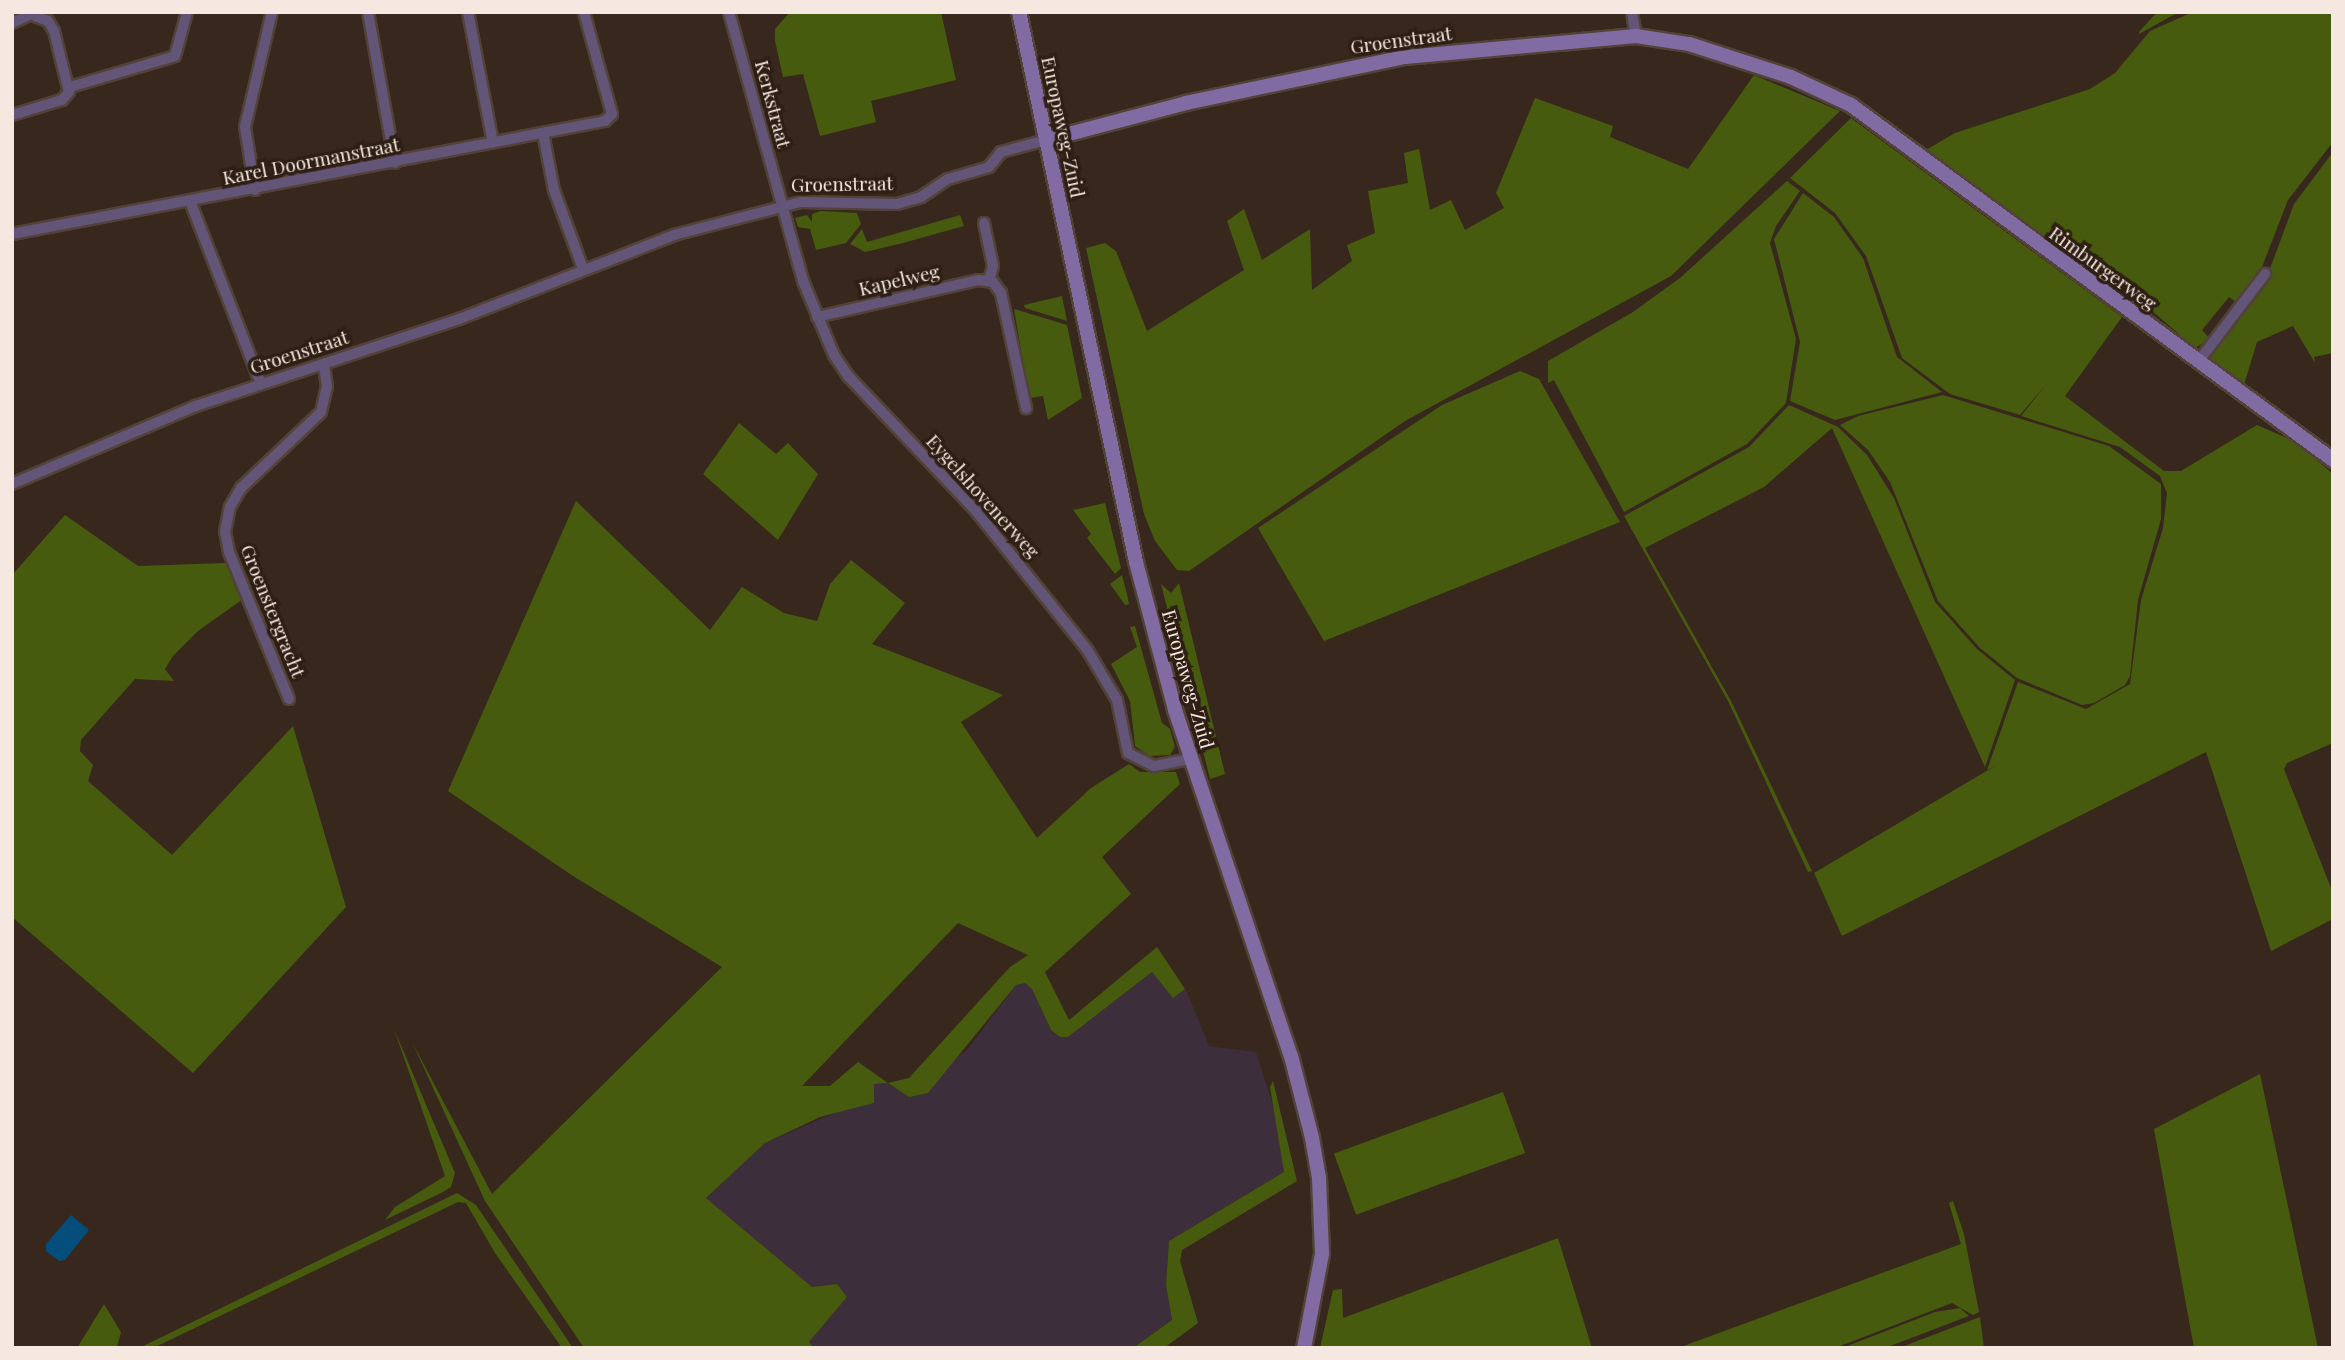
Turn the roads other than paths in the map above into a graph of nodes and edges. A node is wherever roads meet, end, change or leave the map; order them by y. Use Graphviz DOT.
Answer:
graph roads {
  1 [pos="187,12"];
  2 [pos="272,12"];
  3 [pos="368,12"];
  4 [pos="468,12"];
  5 [pos="584,12"];
  6 [pos="729,12"];
  7 [pos="1019,12"];
  8 [pos="1632,12"];
  9 [pos="36,14"];
  10 [pos="12,23"];
  11 [pos="1636,36"];
  12 [pos="69,87"];
  13 [pos="1851,105"];
  14 [pos="12,115"];
  15 [pos="543,133"];
  16 [pos="1046,140"];
  17 [pos="493,143"];
  18 [pos="395,163"];
  19 [pos="255,190"];
  20 [pos="190,201"];
  21 [pos="782,204"];
  22 [pos="984,223"];
  23 [pos="12,234"];
  24 [pos="583,269"];
  25 [pos="2265,274"];
  26 [pos="989,280"];
  27 [pos="817,317"];
  28 [pos="2198,362"];
  29 [pos="324,365"];
  30 [pos="261,384"];
  31 [pos="1026,408"];
  32 [pos="2333,460"];
  33 [pos="12,484"];
  34 [pos="289,699"];
  35 [pos="1190,759"];
  36 [pos="1304,1348"];
  1 -- 12 [label="street"];
  2 -- 19 [label="street"];
  3 -- 18 [label="street"];
  4 -- 17 [label="street"];
  5 -- 15 [label="street, Karel Doormanstraat"];
  6 -- 21 [label="street, Kerkstraat"];
  7 -- 16 [label="street, Europaweg-Zuid"];
  8 -- 11 [label="street"];
  9 -- 10 [label="street"];
  9 -- 12 [label="street"];
  11 -- 13 [label="street, Groenstraat"];
  11 -- 16 [label="street, Groenstraat"];
  12 -- 14 [label="street"];
  13 -- 28 [label="street, Rimburgerweg"];
  15 -- 17 [label="street, Karel Doormanstraat"];
  15 -- 24 [label="street"];
  16 -- 21 [label="street, Groenstraat"];
  16 -- 35 [label="street, Europaweg-Zuid"];
  17 -- 18 [label="street, Karel Doormanstraat"];
  18 -- 19 [label="street, Karel Doormanstraat"];
  19 -- 20 [label="street, Karel Doormanstraat"];
  20 -- 23 [label="street, Karel Doormanstraat"];
  20 -- 30 [label="street"];
  21 -- 24 [label="street, Groenstraat"];
  21 -- 27 [label="street, Eygelshovenerweg"];
  22 -- 26 [label="street"];
  24 -- 29 [label="street, Groenstraat"];
  25 -- 28 [label="street"];
  26 -- 27 [label="street, Kapelweg"];
  26 -- 31 [label="street"];
  27 -- 35 [label="street, Eygelshovenerweg"];
  28 -- 32 [label="street, Rimburgerweg"];
  29 -- 30 [label="street, Groenstraat"];
  29 -- 34 [label="street, Groenstergracht"];
  30 -- 33 [label="street, Groenstraat"];
  35 -- 36 [label="street, Europaweg-Zuid"];
}
